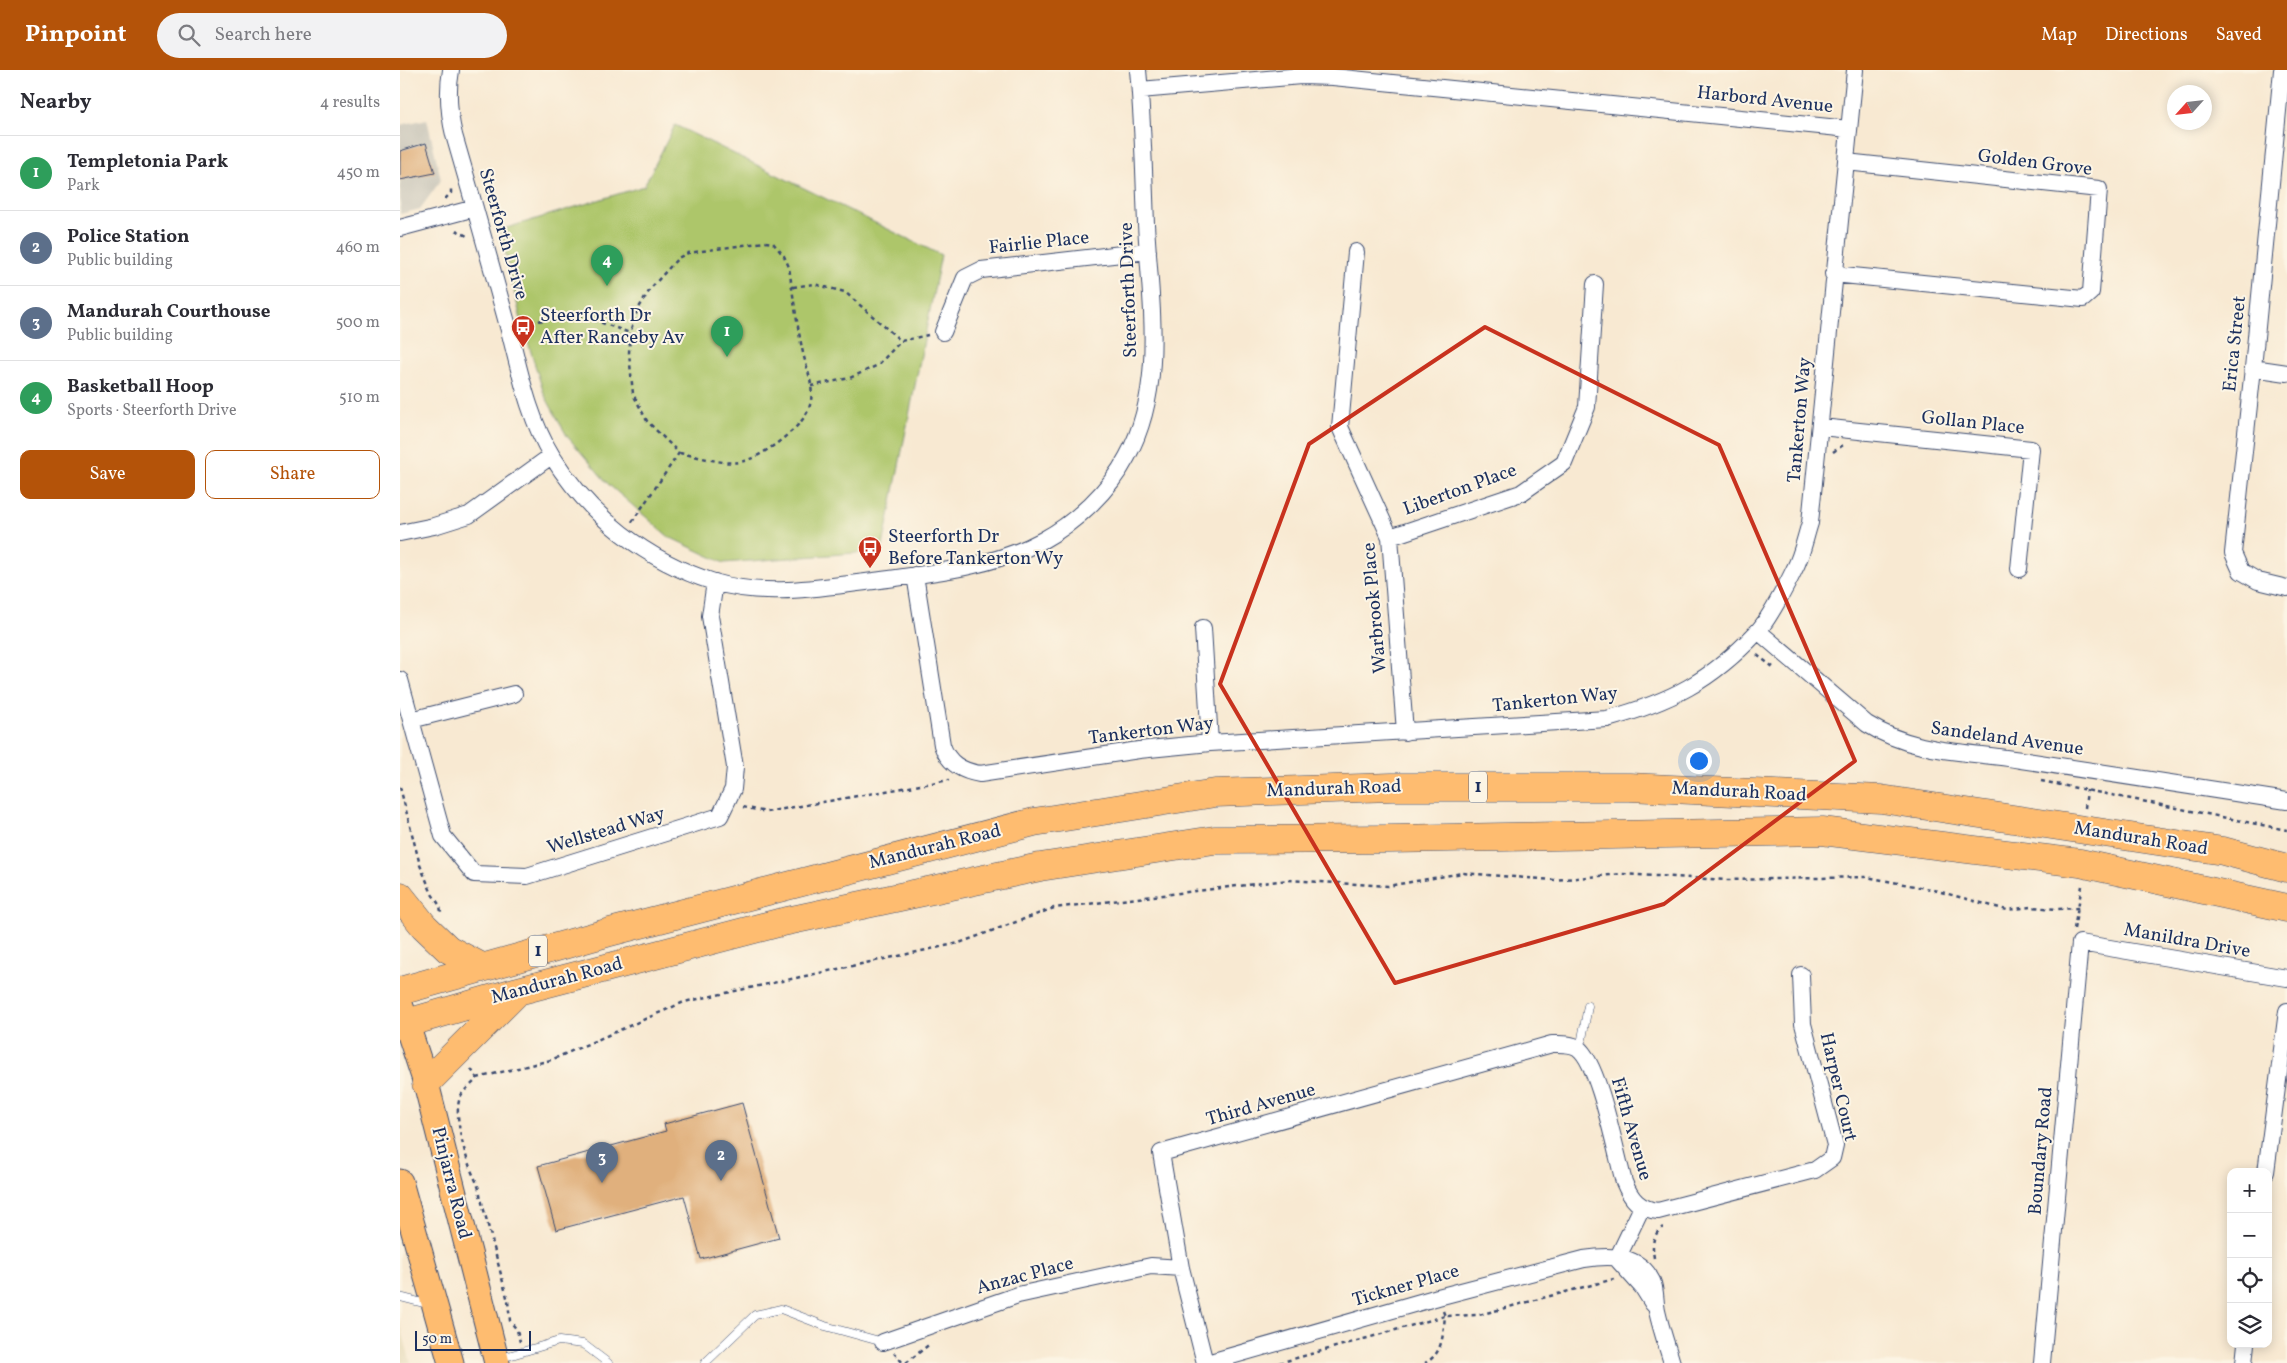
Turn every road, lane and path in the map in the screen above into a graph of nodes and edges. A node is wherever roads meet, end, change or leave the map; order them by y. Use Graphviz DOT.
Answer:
graph roads {
  1 [pos="451,70"];
  2 [pos="1138,70"];
  3 [pos="1855,70"];
  4 [pos="2282,70"];
  5 [pos="1140,90"];
  6 [pos="1849,129"];
  7 [pos="1846,162"];
  8 [pos="475,208"];
  9 [pos="400,228"];
  10 [pos="1148,251"];
  11 [pos="1356,252"];
  12 [pos="1833,274"];
  13 [pos="1595,284"];
  14 [pos="792,287"];
  15 [pos="507,325"];
  16 [pos="943,332"];
  17 [pos="630,333"];
  18 [pos="902,341"];
  19 [pos="2253,368"];
  20 [pos="2287,373"];
  21 [pos="811,386"];
  22 [pos="1821,427"];
  23 [pos="1851,430"];
  24 [pos="679,453"];
  25 [pos="1831,454"];
  26 [pos="551,456"];
  27 [pos="630,525"];
  28 [pos="400,533"];
  29 [pos="1390,537"];
  30 [pos="2019,569"];
  31 [pos="915,575"];
  32 [pos="715,582"];
  33 [pos="2287,588"];
  34 [pos="1203,628"];
  35 [pos="1758,631"];
  36 [pos="1772,643"];
  37 [pos="1748,654"];
  38 [pos="400,680"];
  39 [pos="514,694"];
  40 [pos="411,720"];
  41 [pos="1405,732"];
  42 [pos="1210,743"];
  43 [pos="951,780"];
  44 [pos="400,787"];
  45 [pos="2287,800"];
  46 [pos="727,802"];
  47 [pos="2287,868"];
  48 [pos="400,896"];
  49 [pos="2287,908"];
  50 [pos="424,926"];
  51 [pos="2080,943"];
  52 [pos="482,967"];
  53 [pos="1800,975"];
  54 [pos="2287,978"];
  55 [pos="518,991"];
  56 [pos="400,992"];
  57 [pos="1588,1006"];
  58 [pos="2287,1011"];
  59 [pos="402,1018"];
  60 [pos="1578,1048"];
  61 [pos="426,1083"];
  62 [pos="2267,1168"];
  63 [pos="400,1182"];
  64 [pos="1642,1207"];
  65 [pos="1617,1259"];
  66 [pos="1181,1268"];
  67 [pos="1630,1274"];
  68 [pos="400,1297"];
  69 [pos="1438,1297"];
  70 [pos="435,1306"];
  71 [pos="1657,1310"];
  72 [pos="1445,1316"];
  73 [pos="938,1339"];
  74 [pos="883,1342"];
  75 [pos="2246,1348"];
  76 [pos="522,1352"];
  77 [pos="497,1361"];
  78 [pos="451,1363"];
  79 [pos="608,1363"];
  80 [pos="706,1363"];
  81 [pos="906,1363"];
  82 [pos="1206,1363"];
  83 [pos="1279,1363"];
  84 [pos="1425,1363"];
  85 [pos="1672,1363"];
  86 [pos="2042,1363"];
  87 [pos="2244,1363"];
  1 -- 8 [label="street, Steerforth Drive"];
  2 -- 5 [label="street, Steerforth Drive"];
  3 -- 6 [label="street, Tankerton Way"];
  4 -- 19 [label="street, Erica Street"];
  5 -- 6 [label="street, Harbord Avenue"];
  5 -- 10 [label="street, Steerforth Drive"];
  6 -- 7 [label="street, Tankerton Way"];
  7 -- 12 [label="street, Tankerton Way"];
  7 -- 12 [label="street, Golden Grove"];
  8 -- 9 [label="street"];
  8 -- 15 [label="street, Steerforth Drive"];
  10 -- 16 [label="street, Fairlie Place"];
  10 -- 31 [label="street, Steerforth Drive"];
  11 -- 29 [label="street, Warbrook Place"];
  12 -- 22 [label="street, Tankerton Way"];
  13 -- 29 [label="street, Liberton Place"];
  14 -- 17 [label="path"];
  14 -- 18 [label="path"];
  14 -- 21 [label="path"];
  15 -- 17 [label="path"];
  15 -- 26 [label="street, Steerforth Drive"];
  16 -- 18 [label="path"];
  17 -- 24 [label="path"];
  18 -- 21 [label="path"];
  19 -- 20 [label="street"];
  19 -- 33 [label="street, Erica Street"];
  21 -- 24 [label="path"];
  22 -- 23 [label="street, Gollan Place"];
  22 -- 35 [label="street, Tankerton Way"];
  23 -- 25 [label="path"];
  23 -- 30 [label="street, Gollan Place"];
  24 -- 27 [label="path"];
  26 -- 28 [label="street"];
  26 -- 32 [label="street, Steerforth Drive"];
  29 -- 41 [label="street, Warbrook Place"];
  31 -- 32 [label="street, Steerforth Drive"];
  31 -- 42 [label="street, Tankerton Way"];
  32 -- 46 [label="street, Wellstead Way"];
  34 -- 42 [label="street"];
  35 -- 36 [label="street, Sandeland Avenue"];
  35 -- 41 [label="street, Tankerton Way"];
  36 -- 37 [label="path"];
  36 -- 45 [label="street, Sandeland Avenue"];
  38 -- 40 [label="street, Wellstead Way"];
  39 -- 40 [label="street"];
  40 -- 46 [label="street, Wellstead Way"];
  41 -- 42 [label="street, Tankerton Way"];
  43 -- 46 [label="path"];
  44 -- 50 [label="path"];
  47 -- 52 [label="highway, Mandurah Road / 1"];
  48 -- 50 [label="highway"];
  49 -- 55 [label="highway, Mandurah Road / 1"];
  50 -- 52 [label="highway"];
  51 -- 54 [label="street, Manildra Drive"];
  51 -- 76 [label="path"];
  51 -- 86 [label="street, Boundary Road"];
  52 -- 56 [label="highway, Mandurah Road / 1"];
  53 -- 64 [label="street, Harper Court"];
  55 -- 59 [label="highway, Mandurah Road / 1"];
  55 -- 61 [label="highway, 1"];
  57 -- 60 [label="lane"];
  58 -- 62 [label="street"];
  59 -- 61 [label="main road, Pinjarra Road"];
  60 -- 64 [label="street, Fifth Avenue"];
  60 -- 66 [label="street, Third Avenue"];
  61 -- 77 [label="main road, Pinjarra Road"];
  63 -- 70 [label="main road"];
  64 -- 65 [label="street, Fifth Avenue"];
  65 -- 67 [label="street"];
  65 -- 69 [label="street, Tickner Place"];
  65 -- 71 [label="street"];
  66 -- 74 [label="street, Anzac Place"];
  66 -- 82 [label="street, Third Avenue"];
  67 -- 71 [label="street"];
  67 -- 72 [label="path"];
  68 -- 70 [label="lane"];
  69 -- 72 [label="path"];
  69 -- 82 [label="street, Tickner Place"];
  70 -- 78 [label="main road"];
  71 -- 85 [label="street"];
  72 -- 83 [label="path"];
  72 -- 84 [label="path"];
  73 -- 81 [label="path"];
  74 -- 80 [label="lane"];
  75 -- 87 [label="street"];
  76 -- 77 [label="lane"];
  76 -- 79 [label="lane"];
}
